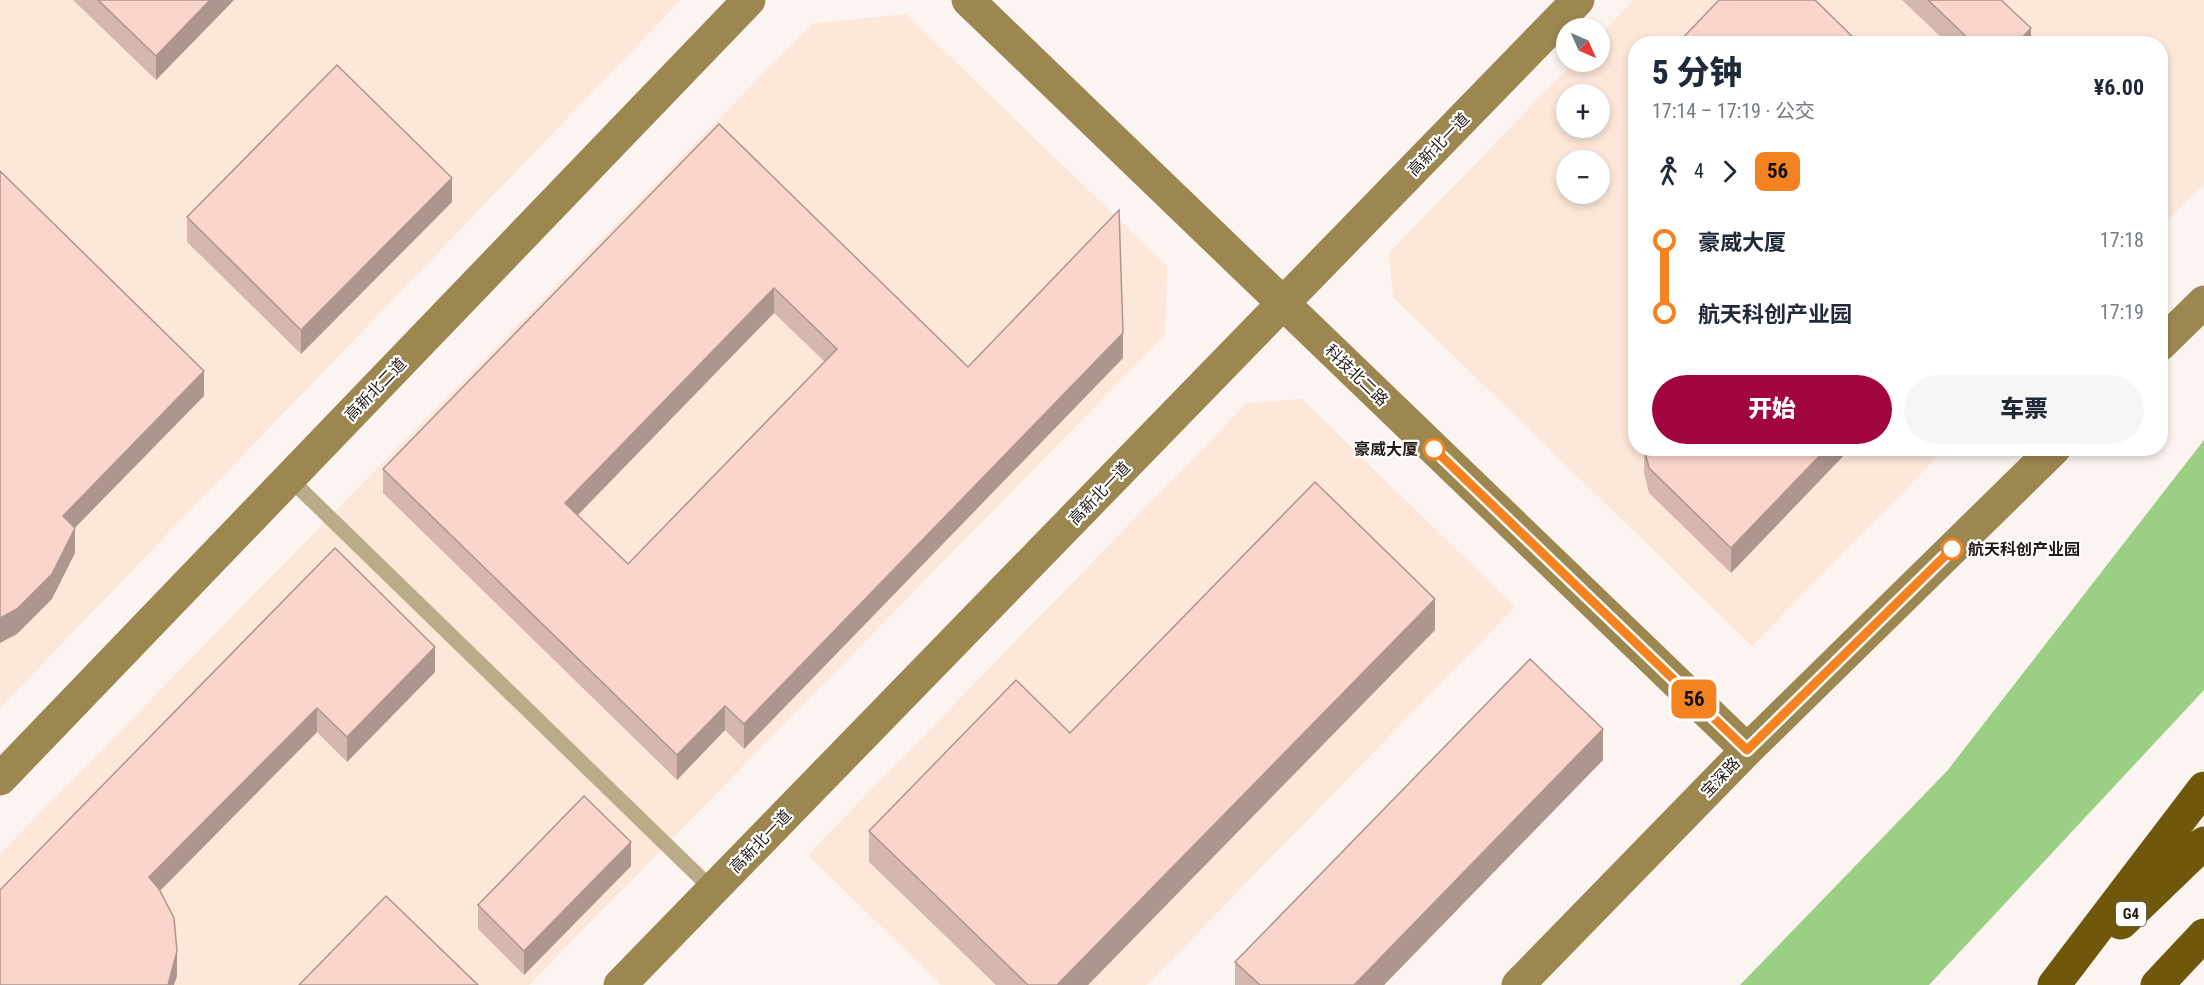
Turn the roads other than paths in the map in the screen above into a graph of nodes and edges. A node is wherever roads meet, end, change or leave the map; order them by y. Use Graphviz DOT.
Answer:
graph roads {
  1 [pos="749,0"];
  2 [pos="968,0"];
  3 [pos="1578,0"];
  4 [pos="2204,302"];
  5 [pos="1282,304"];
  6 [pos="2168,337"];
  7 [pos="2047,456"];
  8 [pos="289,478"];
  9 [pos="1747,750"];
  10 [pos="0,779"];
  11 [pos="2204,788"];
  12 [pos="2204,843"];
  13 [pos="712,890"];
  14 [pos="2204,936"];
  15 [pos="620,985"];
  16 [pos="1518,985"];
  17 [pos="2056,985"];
  18 [pos="2157,985"];
  1 -- 8 [label="street, 高新北二道"];
  2 -- 5 [label="street, 科技北二路"];
  3 -- 5 [label="street, 高新北一道"];
  4 -- 6 [label="street"];
  5 -- 9 [label="street, 科技北二路"];
  5 -- 13 [label="street, 高新北一道"];
  7 -- 9 [label="street, 宝深路"];
  8 -- 10 [label="street, 高新北二道"];
  8 -- 13 [label="lane"];
  9 -- 16 [label="street, 宝深路"];
  11 -- 17 [label="highway"];
  12 -- 17 [label="highway, G4"];
  13 -- 15 [label="street, 高新北一道"];
  14 -- 18 [label="highway"];
}
